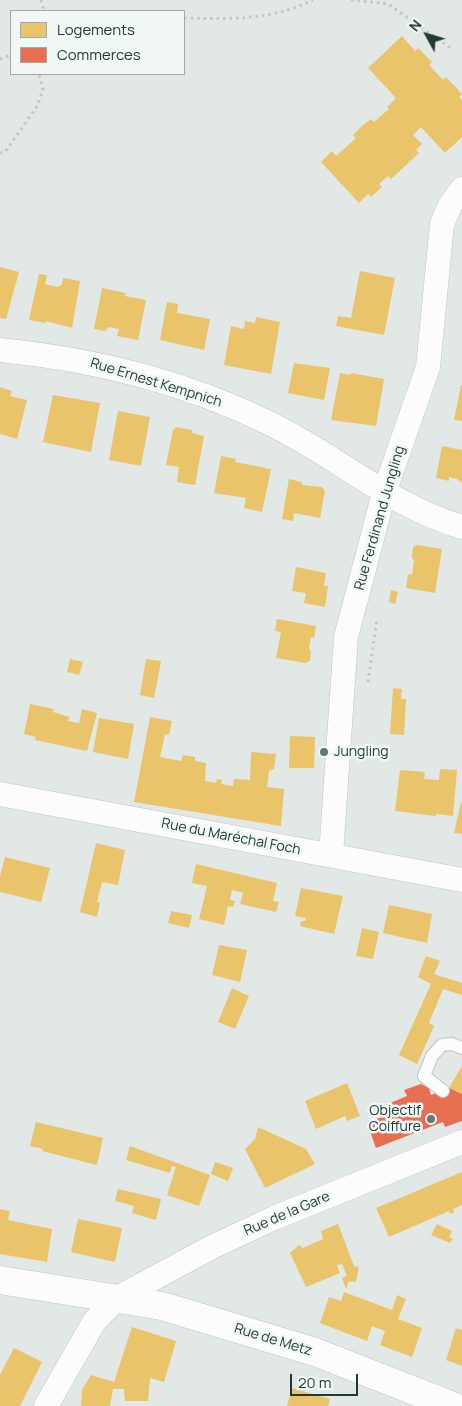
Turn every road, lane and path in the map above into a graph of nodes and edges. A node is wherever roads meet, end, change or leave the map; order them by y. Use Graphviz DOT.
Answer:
graph roads {
  1 [pos="313,0"];
  2 [pos="351,0"];
  3 [pos="185,18"];
  4 [pos="452,49"];
  5 [pos="39,75"];
  6 [pos="0,153"];
  7 [pos="462,189"];
  8 [pos="0,350"];
  9 [pos="384,493"];
  10 [pos="462,527"];
  11 [pos="378,611"];
  12 [pos="367,690"];
  13 [pos="0,794"];
  14 [pos="331,855"];
  15 [pos="462,880"];
  16 [pos="462,1048"];
  17 [pos="443,1091"];
  18 [pos="462,1142"];
  19 [pos="0,1280"];
  20 [pos="117,1298"];
  21 [pos="412,1398"];
  22 [pos="46,1406"];
  23 [pos="453,1406"];
  1 -- 3 [label="path"];
  2 -- 4 [label="path"];
  5 -- 6 [label="path"];
  7 -- 9 [label="street, Rue Ferdinand Jungling"];
  8 -- 9 [label="street, Rue Ernest Kempnich"];
  9 -- 10 [label="street, Rue Ernest Kempnich"];
  9 -- 14 [label="street, Rue Ferdinand Jungling"];
  11 -- 12 [label="path"];
  13 -- 14 [label="street, Rue du Maréchal Foch"];
  14 -- 15 [label="street, Rue du Maréchal Foch"];
  16 -- 17 [label="lane"];
  18 -- 20 [label="street, Rue de la Gare"];
  19 -- 20 [label="street, Rue de Metz"];
  20 -- 21 [label="street, Rue de Metz"];
  20 -- 22 [label="street, Rue de la Gare"];
  21 -- 23 [label="street, Rue de Metz"];
}
